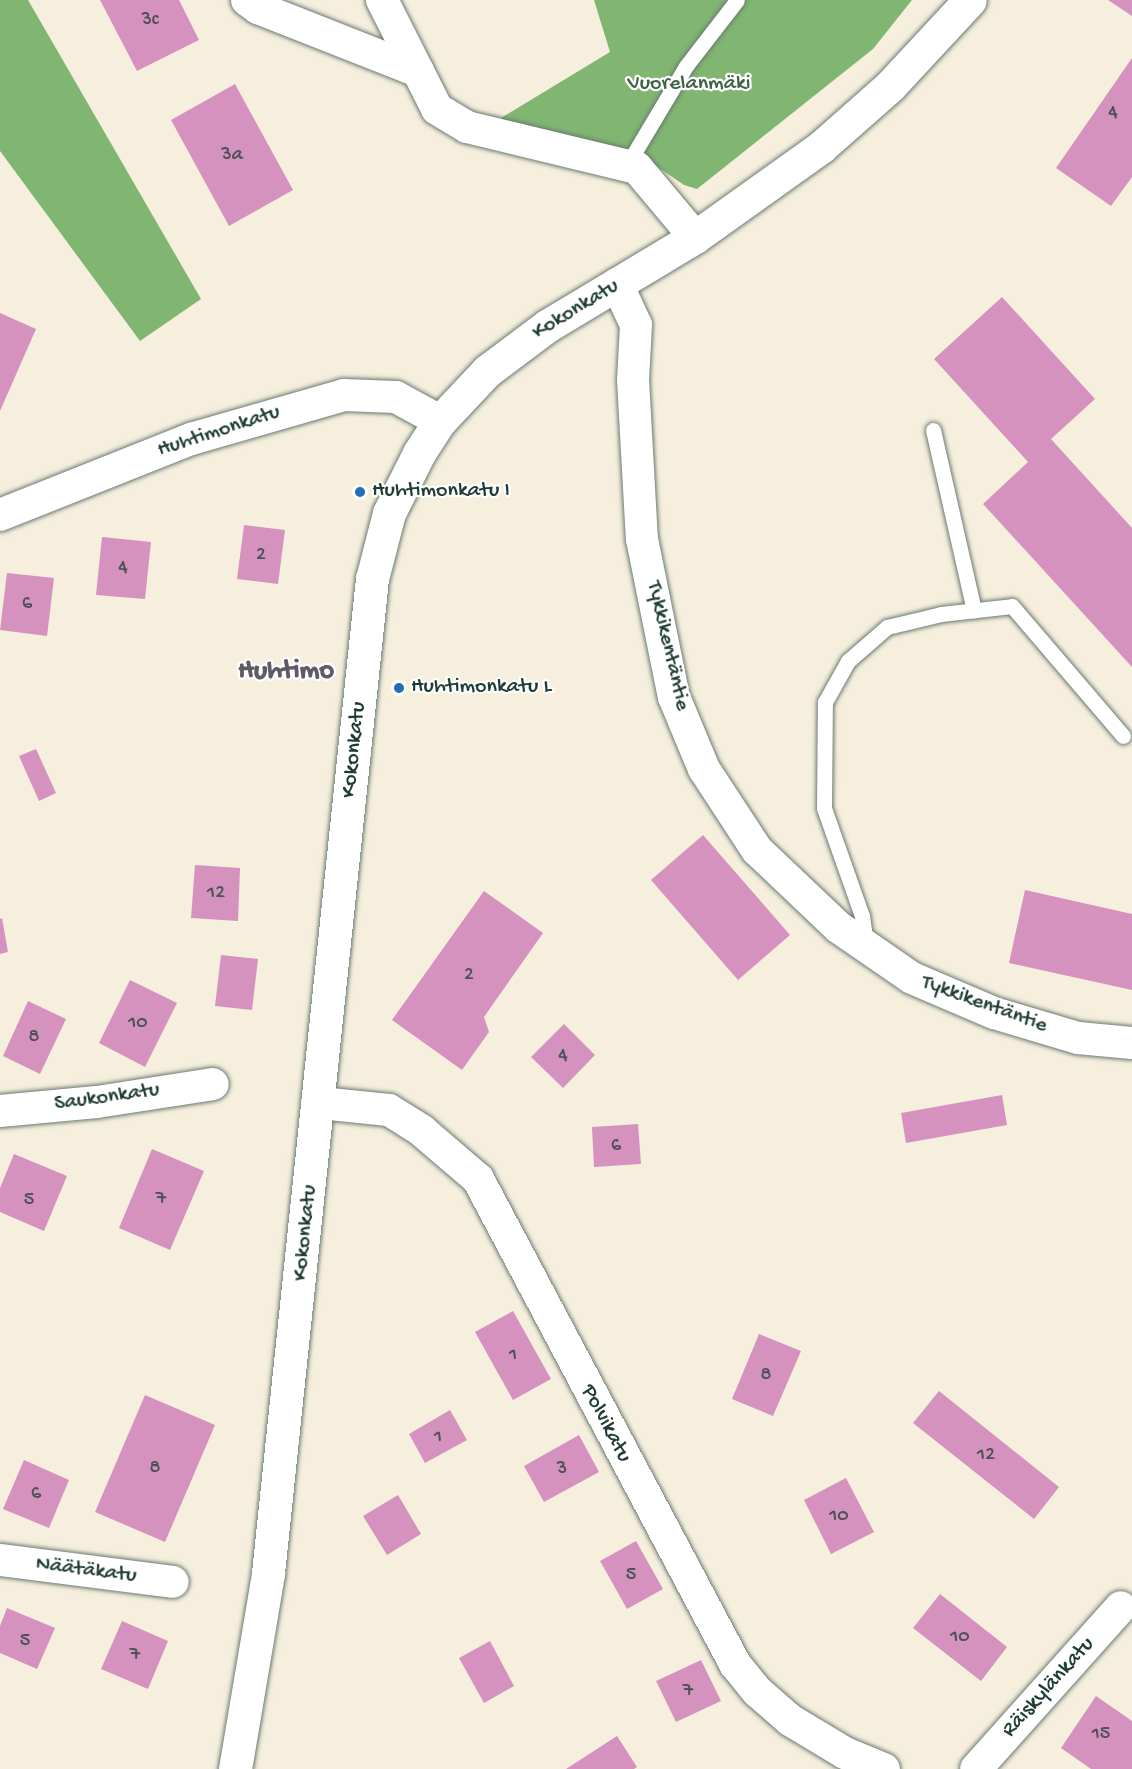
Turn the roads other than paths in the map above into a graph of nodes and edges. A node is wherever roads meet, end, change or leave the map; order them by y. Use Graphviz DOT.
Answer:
graph roads {
  1 [pos="247,0"];
  2 [pos="382,0"];
  3 [pos="737,0"];
  4 [pos="970,0"];
  5 [pos="418,71"];
  6 [pos="627,165"];
  7 [pos="695,237"];
  8 [pos="617,284"];
  9 [pos="440,422"];
  10 [pos="933,430"];
  11 [pos="0,515"];
  12 [pos="974,610"];
  13 [pos="1123,736"];
  14 [pos="867,948"];
  15 [pos="1132,1043"];
  16 [pos="213,1084"];
  17 [pos="320,1103"];
  18 [pos="0,1111"];
  19 [pos="0,1560"];
  20 [pos="173,1582"];
  21 [pos="1122,1607"];
  22 [pos="235,1769"];
  23 [pos="884,1769"];
  24 [pos="976,1769"];
  1 -- 5 [label="street"];
  2 -- 5 [label="street"];
  3 -- 6 [label="lane"];
  4 -- 7 [label="street, Kokonkatu"];
  5 -- 6 [label="street"];
  6 -- 7 [label="street"];
  7 -- 8 [label="street, Kokonkatu"];
  8 -- 9 [label="street, Kokonkatu"];
  8 -- 14 [label="street, Tykkikentäntie"];
  9 -- 11 [label="street, Huhtimonkatu"];
  9 -- 17 [label="street, Kokonkatu"];
  10 -- 12 [label="lane"];
  12 -- 13 [label="lane"];
  12 -- 14 [label="lane"];
  14 -- 15 [label="street, Tykkikentäntie"];
  16 -- 18 [label="street, Saukonkatu"];
  17 -- 22 [label="street, Kokonkatu"];
  17 -- 23 [label="street, Polvikatu"];
  19 -- 20 [label="street, Näätäkatu"];
  21 -- 24 [label="street, Räiskylänkatu"];
}
